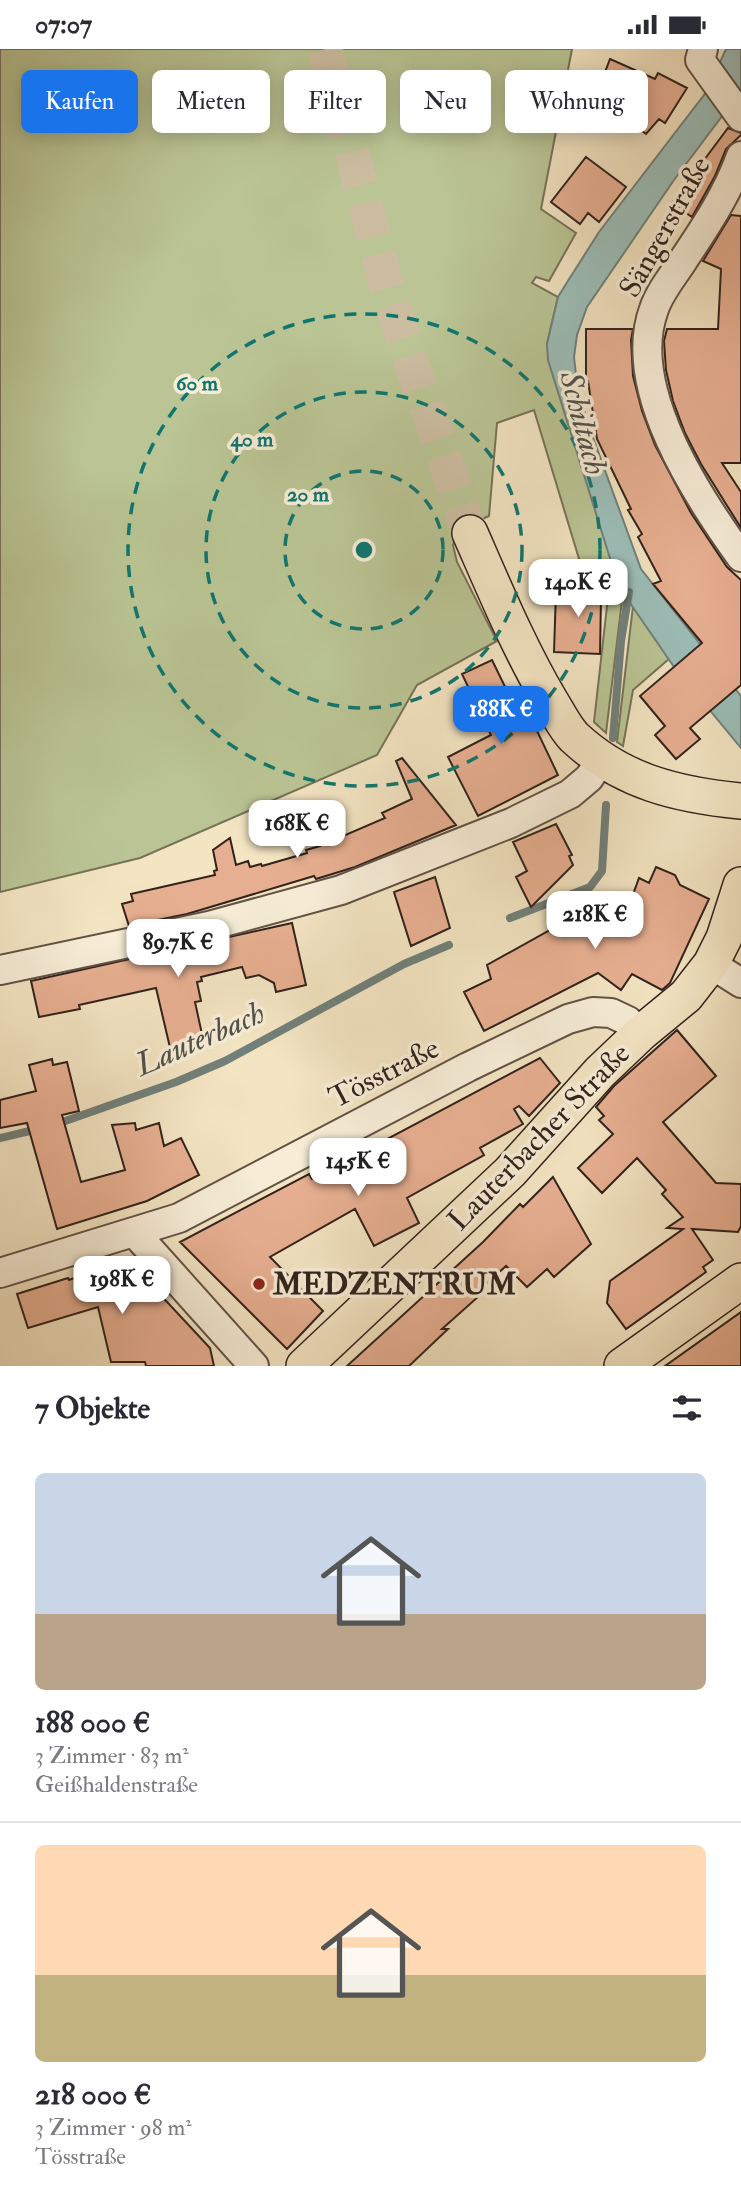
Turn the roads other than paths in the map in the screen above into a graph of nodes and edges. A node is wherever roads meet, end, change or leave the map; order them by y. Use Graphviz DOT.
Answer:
graph roads {
  1 [pos="703,49"];
  2 [pos="741,117"];
  3 [pos="741,156"];
  4 [pos="736,184"];
  5 [pos="470,533"];
  6 [pos="741,557"];
  7 [pos="601,760"];
  8 [pos="741,801"];
  9 [pos="741,885"];
  10 [pos="711,964"];
  11 [pos="0,970"];
  12 [pos="741,983"];
  13 [pos="641,1033"];
  14 [pos="134,1232"];
  15 [pos="0,1273"];
  16 [pos="741,1281"];
  17 [pos="254,1366"];
  18 [pos="304,1366"];
  19 [pos="622,1366"];
  1 -- 2 [label="street"];
  3 -- 4 [label="street, Sängerstraße"];
  4 -- 6 [label="street, Sängerstraße"];
  5 -- 7 [label="main road"];
  7 -- 8 [label="main road"];
  7 -- 11 [label="street"];
  9 -- 10 [label="main road, Lauterbacher Straße"];
  10 -- 12 [label="street"];
  10 -- 13 [label="main road, Lauterbacher Straße"];
  13 -- 14 [label="street, Tösstraße"];
  13 -- 18 [label="main road, Lauterbacher Straße"];
  14 -- 15 [label="street, Tösstraße"];
  14 -- 17 [label="street"];
  16 -- 19 [label="main road"];
}
